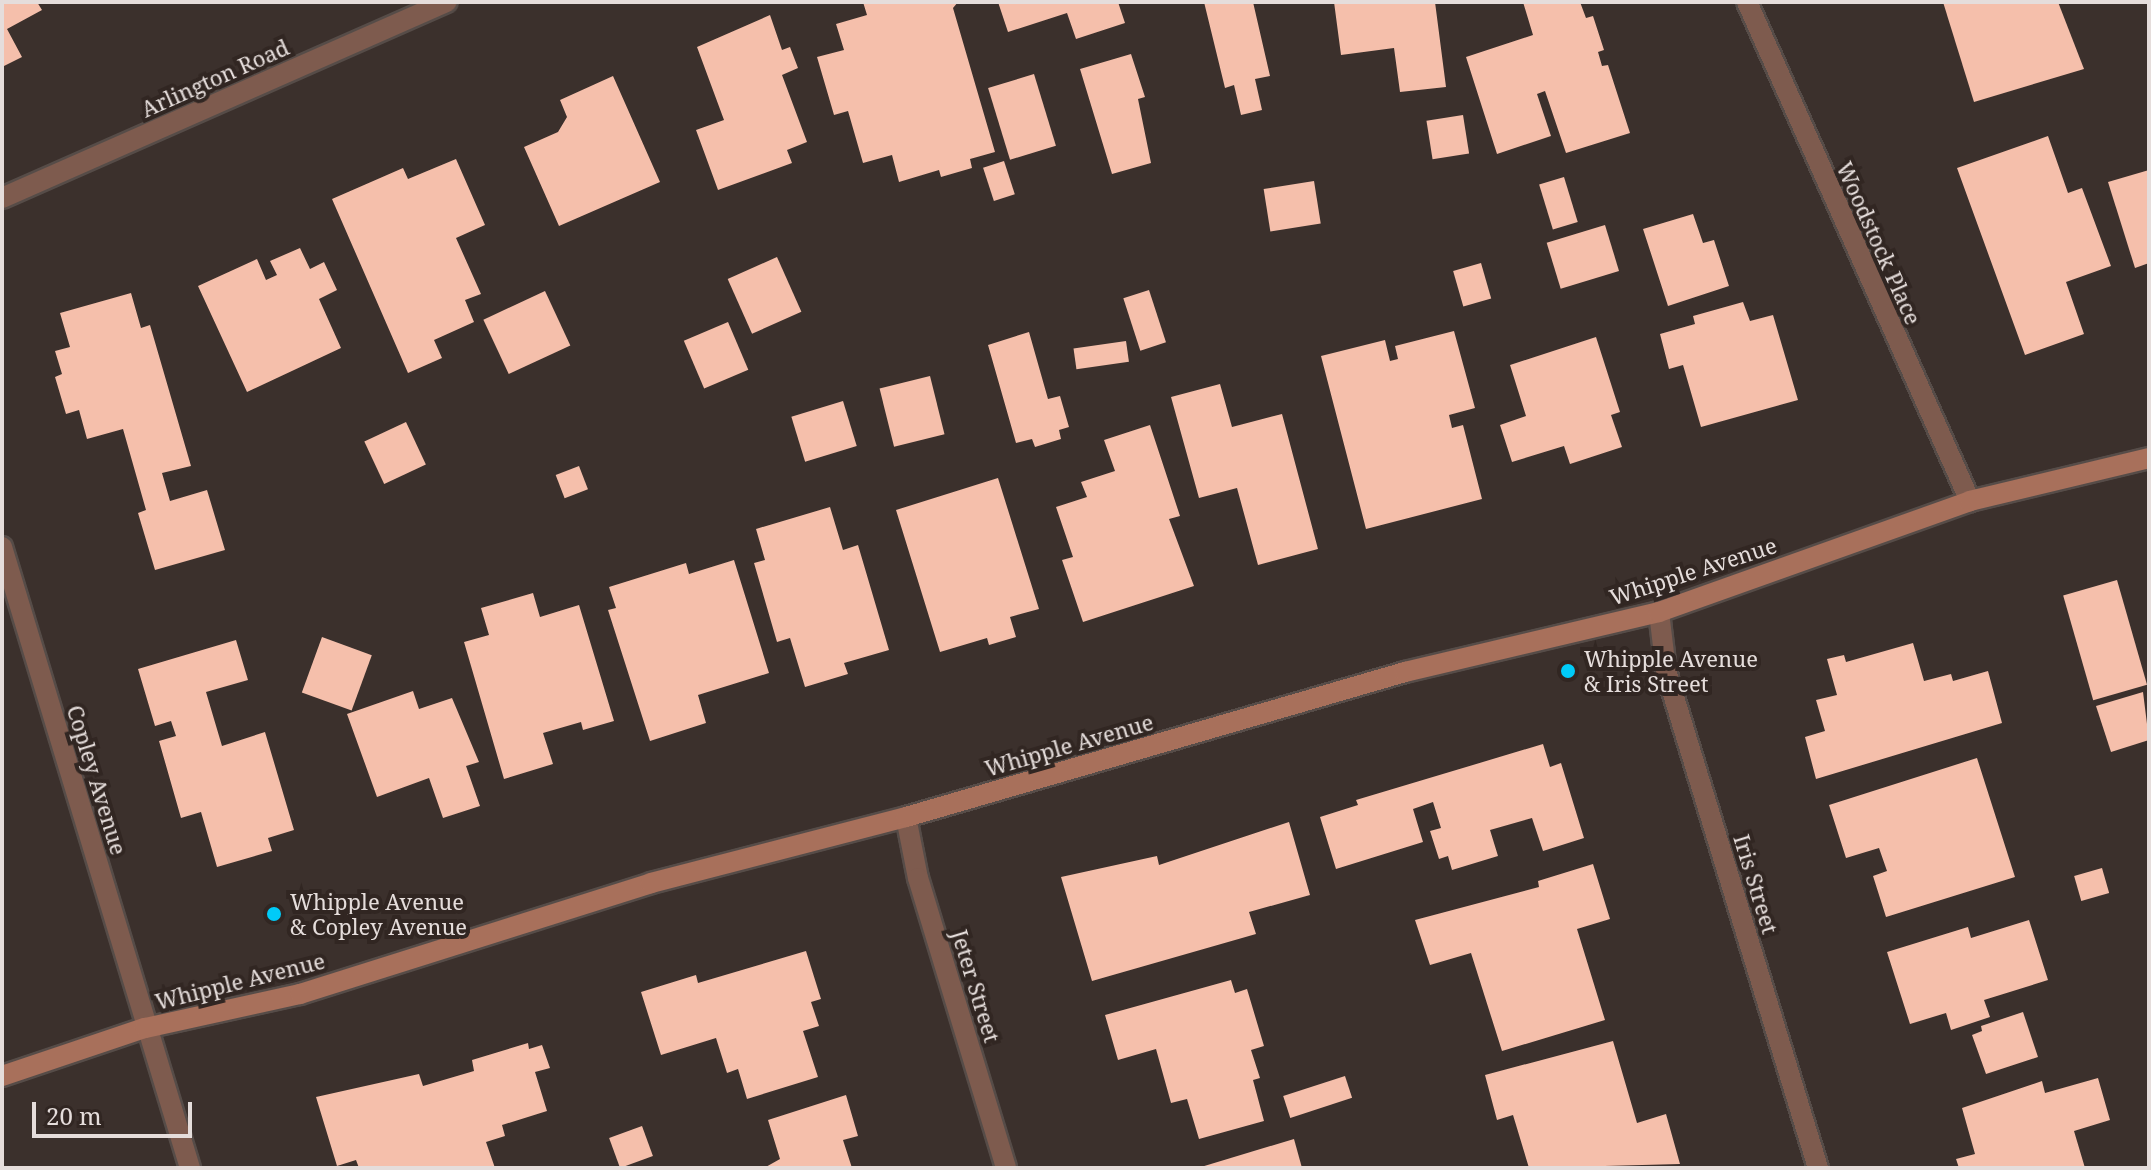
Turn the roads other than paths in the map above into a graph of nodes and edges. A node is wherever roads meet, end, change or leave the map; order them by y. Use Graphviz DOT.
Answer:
graph roads {
  1 [pos="447,2"];
  2 [pos="1747,2"];
  3 [pos="2,198"];
  4 [pos="2149,458"];
  5 [pos="1970,501"];
  6 [pos="2,547"];
  7 [pos="1659,612"];
  8 [pos="906,817"];
  9 [pos="145,1028"];
  10 [pos="2,1076"];
  11 [pos="190,1168"];
  12 [pos="1006,1168"];
  13 [pos="1818,1168"];
  1 -- 3 [label="street, Arlington Road"];
  2 -- 5 [label="street, Woodstock Place"];
  4 -- 5 [label="main road, Whipple Avenue"];
  5 -- 7 [label="main road, Whipple Avenue"];
  6 -- 9 [label="street, Copley Avenue"];
  7 -- 8 [label="main road, Whipple Avenue"];
  7 -- 13 [label="street, Iris Street"];
  8 -- 9 [label="main road, Whipple Avenue"];
  8 -- 12 [label="street, Jeter Street"];
  9 -- 10 [label="main road, Whipple Avenue"];
  9 -- 11 [label="street, Copley Avenue"];
}
